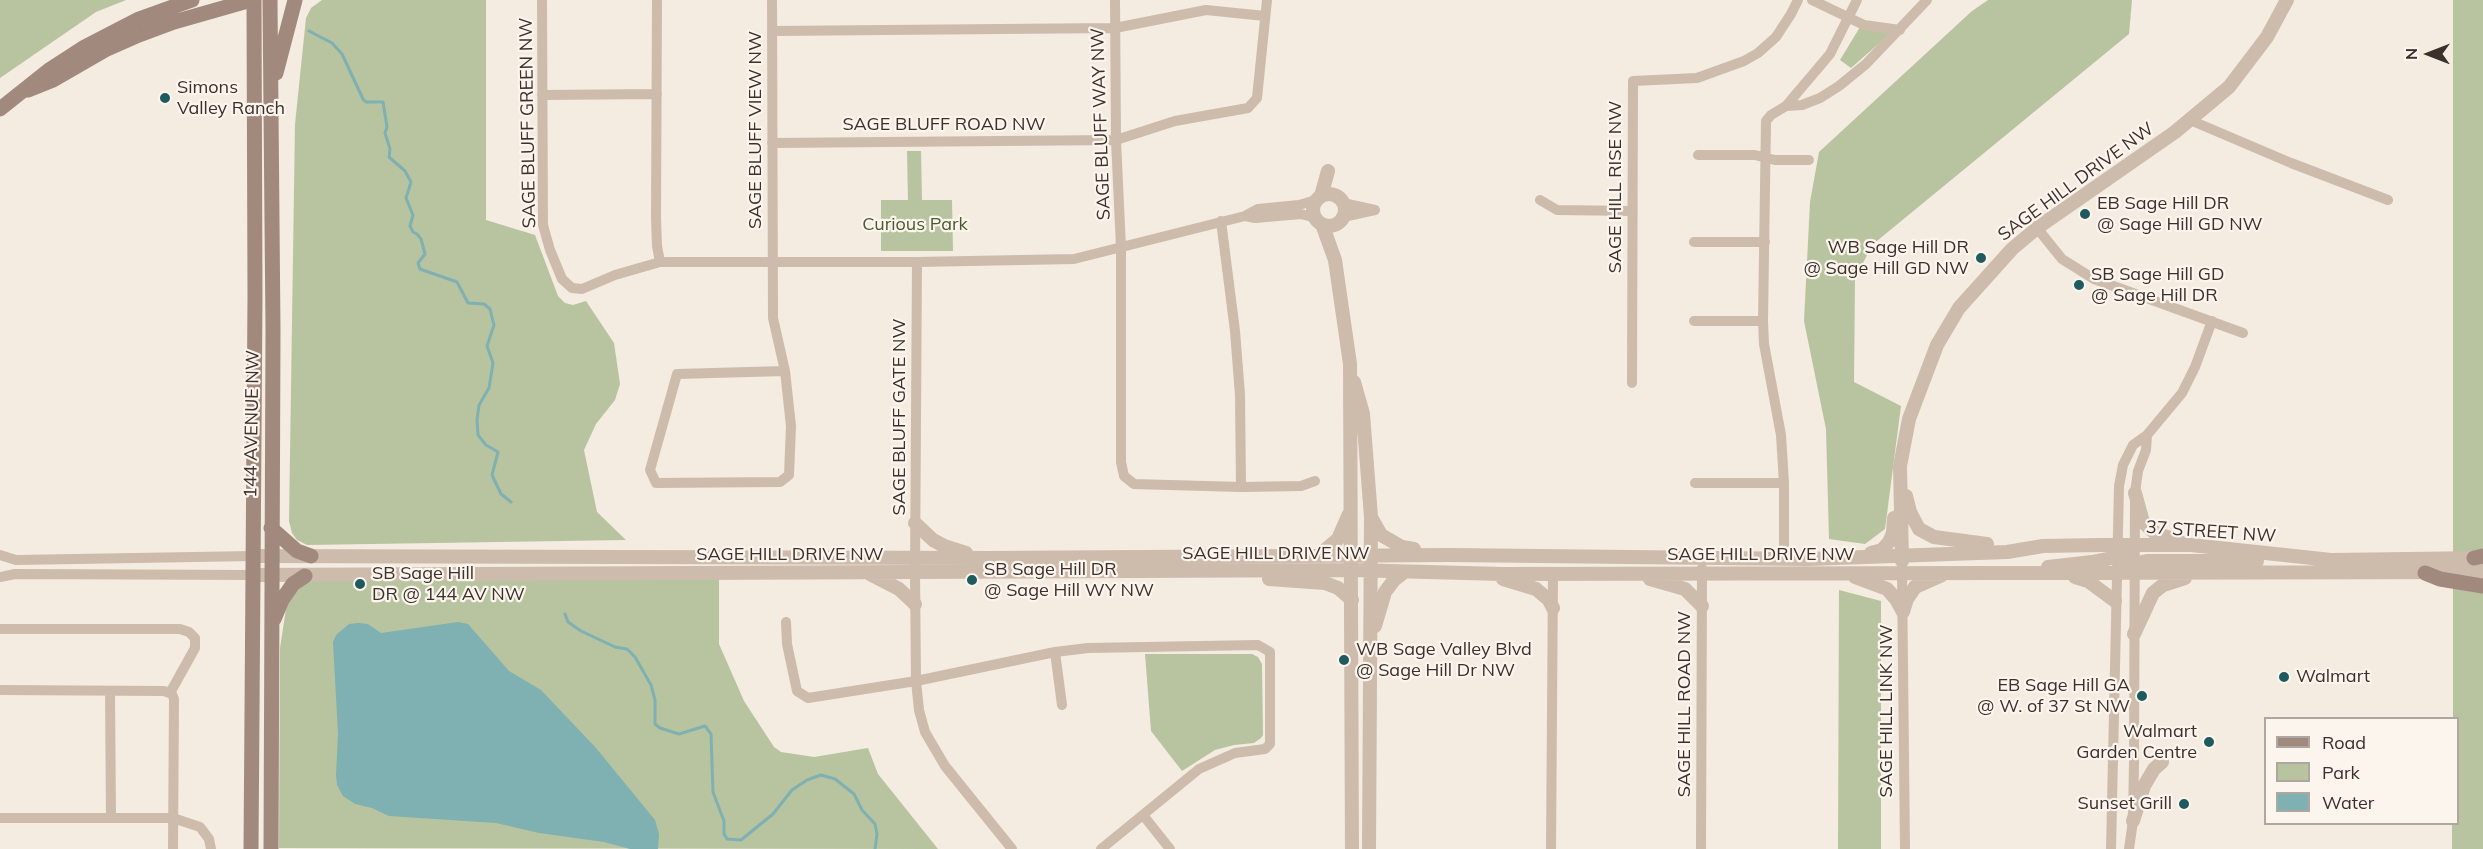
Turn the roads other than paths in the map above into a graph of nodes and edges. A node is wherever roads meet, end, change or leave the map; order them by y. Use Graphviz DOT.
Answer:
graph roads {
  1 [pos="192,0"];
  2 [pos="252,0"];
  3 [pos="270,0"];
  4 [pos="295,0"];
  5 [pos="542,0"];
  6 [pos="657,0"];
  7 [pos="772,0"];
  8 [pos="1115,0"];
  9 [pos="1268,0"];
  10 [pos="1798,0"];
  11 [pos="1812,0"];
  12 [pos="1857,0"];
  13 [pos="1927,0"];
  14 [pos="2287,0"];
  15 [pos="1265,16"];
  16 [pos="1850,17"];
  17 [pos="1115,28"];
  18 [pos="1900,30"];
  19 [pos="772,31"];
  20 [pos="28,90"];
  21 [pos="271,91"];
  22 [pos="657,94"];
  23 [pos="542,95"];
  24 [pos="1786,106"];
  25 [pos="0,109"];
  26 [pos="2190,120"];
  27 [pos="1116,140"];
  28 [pos="772,143"];
  29 [pos="1698,156"];
  30 [pos="1766,158"];
  31 [pos="1809,160"];
  32 [pos="1540,200"];
  33 [pos="2388,200"];
  34 [pos="1333,206"];
  35 [pos="1632,211"];
  36 [pos="1245,216"];
  37 [pos="1221,221"];
  38 [pos="1319,221"];
  39 [pos="2037,228"];
  40 [pos="1694,242"];
  41 [pos="1765,242"];
  42 [pos="1121,248"];
  43 [pos="1335,260"];
  44 [pos="772,261"];
  45 [pos="660,262"];
  46 [pos="917,262"];
  47 [pos="1695,321"];
  48 [pos="1763,321"];
  49 [pos="2212,321"];
  50 [pos="2243,333"];
  51 [pos="1350,364"];
  52 [pos="785,371"];
  53 [pos="1632,383"];
  54 [pos="2146,435"];
  55 [pos="1900,466"];
  56 [pos="1315,481"];
  57 [pos="1695,483"];
  58 [pos="1784,483"];
  59 [pos="1241,487"];
  60 [pos="2135,493"];
  61 [pos="1350,509"];
  62 [pos="1371,517"];
  63 [pos="915,523"];
  64 [pos="271,528"];
  65 [pos="2135,545"];
  66 [pos="2191,545"];
  67 [pos="2043,546"];
  68 [pos="2116,551"];
  69 [pos="1901,554"];
  70 [pos="1319,555"];
  71 [pos="1352,555"];
  72 [pos="1371,555"];
  73 [pos="1449,555"];
  74 [pos="1478,555"];
  75 [pos="253,556"];
  76 [pos="271,556"];
  77 [pos="310,556"];
  78 [pos="1858,556"];
  79 [pos="0,557"];
  80 [pos="915,558"];
  81 [pos="989,558"];
  82 [pos="1702,558"];
  83 [pos="2480,558"];
  84 [pos="1784,559"];
  85 [pos="2331,560"];
  86 [pos="2135,569"];
  87 [pos="1352,570"];
  88 [pos="1370,571"];
  89 [pos="1231,572"];
  90 [pos="1839,572"];
  91 [pos="1902,572"];
  92 [pos="2483,572"];
  93 [pos="868,573"];
  94 [pos="915,573"];
  95 [pos="1403,573"];
  96 [pos="1477,573"];
  97 [pos="1702,573"];
  98 [pos="1950,573"];
  99 [pos="1983,573"];
  100 [pos="2425,573"];
  101 [pos="1553,574"];
  102 [pos="1630,574"];
  103 [pos="2115,574"];
  104 [pos="2198,574"];
  105 [pos="0,575"];
  106 [pos="253,575"];
  107 [pos="271,575"];
  108 [pos="2068,575"];
  109 [pos="305,576"];
  110 [pos="2483,586"];
  111 [pos="1352,600"];
  112 [pos="2115,601"];
  113 [pos="915,604"];
  114 [pos="1702,606"];
  115 [pos="1553,608"];
  116 [pos="1903,612"];
  117 [pos="786,622"];
  118 [pos="271,625"];
  119 [pos="0,628"];
  120 [pos="2134,634"];
  121 [pos="1370,645"];
  122 [pos="1055,652"];
  123 [pos="916,681"];
  124 [pos="0,690"];
  125 [pos="110,691"];
  126 [pos="170,693"];
  127 [pos="1062,705"];
  128 [pos="2162,762"];
  129 [pos="1143,815"];
  130 [pos="0,818"];
  131 [pos="111,818"];
  132 [pos="174,818"];
  133 [pos="2133,821"];
  134 [pos="173,849"];
  135 [pos="211,849"];
  136 [pos="251,849"];
  137 [pos="271,849"];
  138 [pos="1012,849"];
  139 [pos="1101,849"];
  140 [pos="1170,849"];
  141 [pos="1352,849"];
  142 [pos="1369,849"];
  143 [pos="1551,849"];
  144 [pos="1701,849"];
  145 [pos="1905,849"];
  146 [pos="2110,849"];
  147 [pos="2129,849"];
  1 -- 20 [label="main road"];
  2 -- 20 [label="main road"];
  2 -- 75 [label="main road, 144 AVENUE NW"];
  3 -- 21 [label="main road, 144 AVENUE NW"];
  4 -- 21 [label="main road"];
  5 -- 23 [label="street, SAGE BLUFF GREEN NW"];
  6 -- 22 [label="street"];
  7 -- 19 [label="street, SAGE BLUFF VIEW NW"];
  8 -- 17 [label="street, SAGE BLUFF WAY NW"];
  9 -- 15 [label="street, SAGE BLUFF ROAD NW"];
  10 -- 35 [label="street, SAGE HILL RISE NW"];
  11 -- 16 [label="street"];
  12 -- 16 [label="street"];
  13 -- 18 [label="street"];
  14 -- 26 [label="street, SAGE HILL DRIVE NW"];
  15 -- 17 [label="street"];
  15 -- 27 [label="street, SAGE BLUFF ROAD NW"];
  16 -- 18 [label="street"];
  16 -- 24 [label="street"];
  17 -- 19 [label="street"];
  17 -- 27 [label="street, SAGE BLUFF WAY NW"];
  18 -- 24 [label="street"];
  19 -- 28 [label="street, SAGE BLUFF VIEW NW"];
  20 -- 25 [label="main road"];
  21 -- 64 [label="main road, 144 AVENUE NW"];
  22 -- 23 [label="street"];
  22 -- 45 [label="street"];
  23 -- 45 [label="street, SAGE BLUFF GREEN NW"];
  24 -- 30 [label="street"];
  26 -- 33 [label="street"];
  26 -- 39 [label="street, SAGE HILL DRIVE NW"];
  27 -- 28 [label="street, SAGE BLUFF ROAD NW"];
  27 -- 42 [label="street, SAGE BLUFF WAY NW"];
  28 -- 44 [label="street, SAGE BLUFF VIEW NW"];
  29 -- 30 [label="street"];
  30 -- 31 [label="street"];
  30 -- 41 [label="street"];
  32 -- 35 [label="street"];
  34 -- 36 [label="street"];
  34 -- 38 [label="street"];
  34 -- 38 [label="street"];
  34 -- 43 [label="street"];
  35 -- 53 [label="street, SAGE HILL RISE NW"];
  36 -- 37 [label="street, SAGE BLUFF GREEN NW"];
  36 -- 38 [label="street"];
  37 -- 42 [label="street, SAGE BLUFF GREEN NW"];
  37 -- 59 [label="street"];
  38 -- 43 [label="street"];
  39 -- 49 [label="street"];
  39 -- 55 [label="street, SAGE HILL DRIVE NW"];
  40 -- 41 [label="street"];
  41 -- 48 [label="street"];
  42 -- 46 [label="street, SAGE BLUFF GREEN NW"];
  42 -- 59 [label="street, SAGE BLUFF WAY NW"];
  43 -- 51 [label="street"];
  44 -- 45 [label="street, SAGE BLUFF GREEN NW"];
  44 -- 46 [label="street, SAGE BLUFF GREEN NW"];
  44 -- 52 [label="street, SAGE BLUFF VIEW NW"];
  46 -- 63 [label="street, SAGE BLUFF GATE NW"];
  47 -- 48 [label="street"];
  48 -- 58 [label="street"];
  49 -- 50 [label="street"];
  49 -- 54 [label="street"];
  51 -- 61 [label="street"];
  51 -- 62 [label="street"];
  52 -- 52 [label="street, SAGE BLUFF VIEW NW"];
  54 -- 60 [label="street"];
  54 -- 68 [label="street"];
  55 -- 67 [label="street"];
  55 -- 69 [label="street, SAGE HILL DRIVE NW"];
  55 -- 78 [label="street"];
  56 -- 59 [label="street"];
  57 -- 58 [label="street"];
  58 -- 84 [label="street"];
  60 -- 65 [label="street"];
  60 -- 66 [label="street"];
  61 -- 70 [label="street"];
  61 -- 71 [label="street"];
  62 -- 72 [label="street"];
  62 -- 73 [label="street"];
  63 -- 80 [label="street, SAGE BLUFF GATE NW"];
  63 -- 81 [label="street"];
  64 -- 76 [label="main road, 144 AVENUE NW"];
  64 -- 77 [label="main road"];
  65 -- 66 [label="street, 37 STREET NW"];
  65 -- 68 [label="street, 37 STREET NW"];
  65 -- 86 [label="street"];
  66 -- 85 [label="street, 37 STREET NW"];
  67 -- 68 [label="street, 37 STREET NW"];
  67 -- 69 [label="street, 37 STREET NW"];
  68 -- 99 [label="street"];
  68 -- 103 [label="street"];
  69 -- 78 [label="street, SAGE HILL DRIVE NW"];
  69 -- 91 [label="street, SAGE HILL DRIVE NW"];
  70 -- 71 [label="street, SAGE HILL DRIVE NW"];
  70 -- 81 [label="street, SAGE HILL DRIVE NW"];
  71 -- 72 [label="street, SAGE HILL DRIVE NW"];
  71 -- 87 [label="street"];
  72 -- 73 [label="street, SAGE HILL DRIVE NW"];
  72 -- 88 [label="street"];
  73 -- 74 [label="street, SAGE HILL DRIVE NW"];
  74 -- 82 [label="street, SAGE HILL DRIVE NW"];
  74 -- 96 [label="street"];
  75 -- 76 [label="street, SAGE HILL DRIVE NW"];
  75 -- 79 [label="street"];
  75 -- 106 [label="main road, 144 AVENUE NW"];
  76 -- 77 [label="street, SAGE HILL DRIVE NW"];
  76 -- 107 [label="main road, 144 AVENUE NW"];
  77 -- 80 [label="street, SAGE HILL DRIVE NW"];
  78 -- 84 [label="street, SAGE HILL DRIVE NW"];
  79 -- 105 [label="street"];
  80 -- 81 [label="street, SAGE HILL DRIVE NW"];
  80 -- 94 [label="street, SAGE BLUFF GATE NW"];
  82 -- 84 [label="street, SAGE HILL DRIVE NW"];
  82 -- 97 [label="street, SAGE HILL ROAD NW"];
  83 -- 85 [label="street, 37 STREET NW"];
  85 -- 86 [label="street"];
  86 -- 103 [label="street, 37 STREET NW"];
  86 -- 104 [label="street, 37 STREET NW"];
  86 -- 120 [label="street"];
  87 -- 88 [label="street, SAGE HILL DRIVE NW"];
  87 -- 89 [label="street, SAGE HILL DRIVE NW"];
  87 -- 111 [label="street"];
  88 -- 95 [label="street, SAGE HILL DRIVE NW"];
  88 -- 121 [label="street"];
  89 -- 94 [label="street, SAGE HILL DRIVE NW"];
  89 -- 111 [label="street"];
  90 -- 91 [label="street, SAGE HILL DRIVE NW"];
  90 -- 97 [label="street, SAGE HILL DRIVE NW"];
  90 -- 116 [label="street"];
  91 -- 98 [label="street, 37 STREET NW"];
  91 -- 116 [label="street, SAGE HILL LINK NW"];
  92 -- 100 [label="street, 37 STREET NW"];
  93 -- 94 [label="street, SAGE HILL DRIVE NW"];
  93 -- 109 [label="street, SAGE HILL DRIVE NW"];
  93 -- 113 [label="street"];
  94 -- 113 [label="street, SAGE BLUFF GATE NW"];
  95 -- 96 [label="street, SAGE HILL DRIVE NW"];
  95 -- 121 [label="street"];
  96 -- 101 [label="street, SAGE HILL DRIVE NW"];
  96 -- 115 [label="street"];
  97 -- 102 [label="street, SAGE HILL DRIVE NW"];
  97 -- 114 [label="street, SAGE HILL ROAD NW"];
  98 -- 99 [label="street, 37 STREET NW"];
  98 -- 116 [label="street"];
  99 -- 108 [label="street, 37 STREET NW"];
  100 -- 104 [label="street, 37 STREET NW"];
  100 -- 110 [label="main road"];
  101 -- 102 [label="street, SAGE HILL DRIVE NW"];
  101 -- 115 [label="street"];
  102 -- 114 [label="street"];
  103 -- 108 [label="street, 37 STREET NW"];
  103 -- 112 [label="street"];
  104 -- 120 [label="street"];
  105 -- 106 [label="street"];
  106 -- 107 [label="street, SAGE HILL DRIVE NW"];
  106 -- 136 [label="main road, 144 AVENUE NW"];
  107 -- 109 [label="street, SAGE HILL DRIVE NW"];
  107 -- 118 [label="main road, 144 AVENUE NW"];
  108 -- 112 [label="street"];
  109 -- 118 [label="main road"];
  111 -- 141 [label="street"];
  112 -- 146 [label="street"];
  113 -- 123 [label="street, SAGE BLUFF GATE NW"];
  114 -- 144 [label="street, SAGE HILL ROAD NW"];
  115 -- 143 [label="street"];
  116 -- 145 [label="street, SAGE HILL LINK NW"];
  117 -- 123 [label="street"];
  118 -- 137 [label="main road, 144 AVENUE NW"];
  119 -- 126 [label="street"];
  120 -- 133 [label="street"];
  121 -- 142 [label="street"];
  122 -- 123 [label="street"];
  122 -- 127 [label="street"];
  122 -- 129 [label="street"];
  123 -- 138 [label="street, SAGE BLUFF GATE NW"];
  124 -- 125 [label="street"];
  125 -- 126 [label="street"];
  125 -- 131 [label="street"];
  126 -- 132 [label="street"];
  128 -- 133 [label="street"];
  129 -- 139 [label="street"];
  129 -- 140 [label="street"];
  130 -- 131 [label="street"];
  131 -- 132 [label="street"];
  132 -- 134 [label="street"];
  132 -- 135 [label="street"];
  133 -- 147 [label="street"];
}
